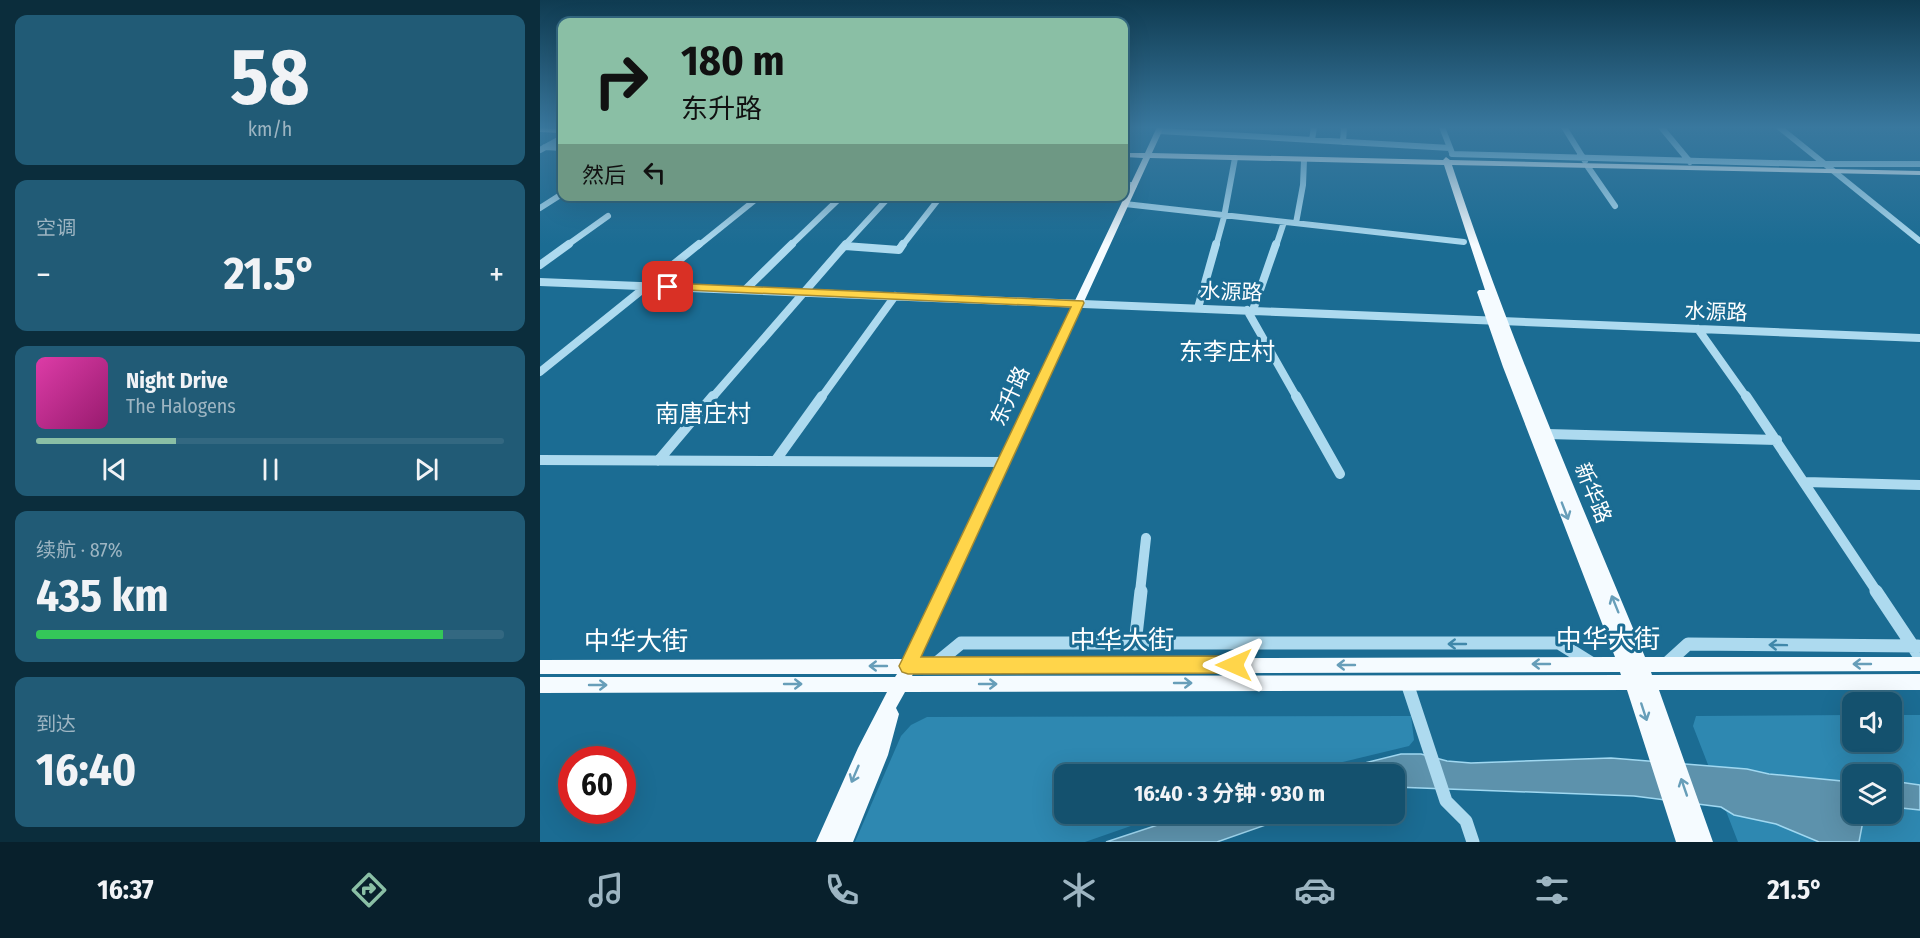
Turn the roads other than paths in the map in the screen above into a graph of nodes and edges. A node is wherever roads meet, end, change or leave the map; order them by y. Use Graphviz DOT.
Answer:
graph roads {
  1 [pos="1141,166"];
  2 [pos="1233,166"];
  3 [pos="1304,166"];
  4 [pos="1449,166"];
  5 [pos="1450,166"];
  6 [pos="1589,166"];
  7 [pos="1761,166"];
  8 [pos="1783,166"];
  9 [pos="1868,166"];
  10 [pos="1830,168"];
  11 [pos="1920,171"];
  12 [pos="1129,185"];
  13 [pos="558,197"];
  14 [pos="754,201"];
  15 [pos="837,201"];
  16 [pos="886,201"];
  17 [pos="937,201"];
  18 [pos="1126,201"];
  19 [pos="1125,204"];
  20 [pos="1615,206"];
  21 [pos="540,208"];
  22 [pos="1224,215"];
  23 [pos="608,216"];
  24 [pos="1284,222"];
  25 [pos="1296,223"];
  26 [pos="1920,241"];
  27 [pos="1464,242"];
  28 [pos="845,246"];
  29 [pos="540,265"];
  30 [pos="540,282"];
  31 [pos="649,286"];
  32 [pos="746,290"];
  33 [pos="802,292"];
  34 [pos="896,296"];
  35 [pos="1078,303"];
  36 [pos="1197,308"];
  37 [pos="1250,310"];
  38 [pos="1497,320"];
  39 [pos="1698,329"];
  40 [pos="1920,338"];
  41 [pos="540,372"];
  42 [pos="1546,434"];
  43 [pos="1777,440"];
  44 [pos="540,460"];
  45 [pos="776,460"];
  46 [pos="658,461"];
  47 [pos="1004,462"];
  48 [pos="1340,474"];
  49 [pos="1805,482"];
  50 [pos="1920,485"];
  51 [pos="1146,538"];
  52 [pos="1136,644"];
  53 [pos="1917,646"];
  54 [pos="1920,657"];
  55 [pos="1593,664"];
  56 [pos="1633,664"];
  57 [pos="1666,664"];
  58 [pos="1920,664"];
  59 [pos="908,666"];
  60 [pos="933,666"];
  61 [pos="540,667"];
  62 [pos="1640,682"];
  63 [pos="1920,682"];
  64 [pos="1407,683"];
  65 [pos="900,684"];
  66 [pos="540,685"];
  67 [pos="826,842"];
  68 [pos="843,842"];
  69 [pos="1473,842"];
  70 [pos="1686,842"];
  71 [pos="1703,842"];
  1 -- 12 [label="main road, 东升路"];
  2 -- 22 [label="street"];
  3 -- 25 [label="street"];
  4 -- 27 [label="main road, 新华路"];
  5 -- 38 [label="main road, 新华路"];
  6 -- 20 [label="street"];
  7 -- 10 [label="main road"];
  8 -- 10 [label="main road"];
  9 -- 10 [label="street"];
  10 -- 11 [label="main road"];
  10 -- 26 [label="street"];
  13 -- 21 [label="street"];
  14 -- 31 [label="street"];
  15 -- 32 [label="street"];
  16 -- 28 [label="street"];
  17 -- 28 [label="street"];
  18 -- 19 [label="main road, 东升路"];
  19 -- 22 [label="street"];
  19 -- 35 [label="main road, 东升路"];
  22 -- 24 [label="street"];
  22 -- 36 [label="street"];
  23 -- 29 [label="street"];
  24 -- 25 [label="street"];
  24 -- 37 [label="street"];
  25 -- 27 [label="street"];
  27 -- 38 [label="main road, 新华路"];
  28 -- 33 [label="street"];
  30 -- 31 [label="street, 水源路"];
  31 -- 32 [label="street, 水源路"];
  31 -- 41 [label="street"];
  32 -- 33 [label="street, 水源路"];
  33 -- 34 [label="street, 水源路"];
  33 -- 46 [label="street"];
  34 -- 35 [label="street, 水源路"];
  34 -- 45 [label="street"];
  35 -- 36 [label="street, 水源路"];
  35 -- 47 [label="main road, 东升路"];
  36 -- 37 [label="street, 水源路"];
  37 -- 38 [label="street, 水源路"];
  37 -- 48 [label="street"];
  38 -- 39 [label="street, 水源路"];
  38 -- 42 [label="main road, 新华路"];
  38 -- 56 [label="main road, 新华路, one-way"];
  39 -- 40 [label="street, 水源路"];
  39 -- 43 [label="street"];
  42 -- 43 [label="street"];
  56 -- 42 [label="main road, 新华路, one-way"];
  43 -- 49 [label="street"];
  44 -- 46 [label="street"];
  45 -- 46 [label="street"];
  45 -- 47 [label="street"];
  47 -- 59 [label="main road, 东升路"];
  49 -- 50 [label="street"];
  49 -- 53 [label="street"];
  51 -- 52 [label="street"];
  55 -- 52 [label="street, one-way"];
  52 -- 60 [label="street"];
  53 -- 54 [label="street"];
  53 -- 57 [label="street, one-way"];
  55 -- 56 [label="main road, 中华大街"];
  55 -- 60 [label="main road, 中华大街, one-way"];
  56 -- 57 [label="main road, 中华大街"];
  56 -- 62 [label="main road, 新华路"];
  58 -- 57 [label="main road, 中华大街, one-way"];
  59 -- 60 [label="main road, 中华大街"];
  59 -- 61 [label="main road, 中华大街, one-way"];
  59 -- 65 [label="main road, 东升路"];
  62 -- 63 [label="main road, 中华大街"];
  62 -- 64 [label="main road, 中华大街"];
  62 -- 70 [label="main road, 新华路, one-way"];
  71 -- 62 [label="main road, 新华路, one-way"];
  65 -- 64 [label="main road, 中华大街, one-way"];
  64 -- 69 [label="street"];
  66 -- 65 [label="main road, 中华大街, one-way"];
  65 -- 67 [label="main road, 东升路, one-way"];
  65 -- 68 [label="main road, 东升路"];
}
